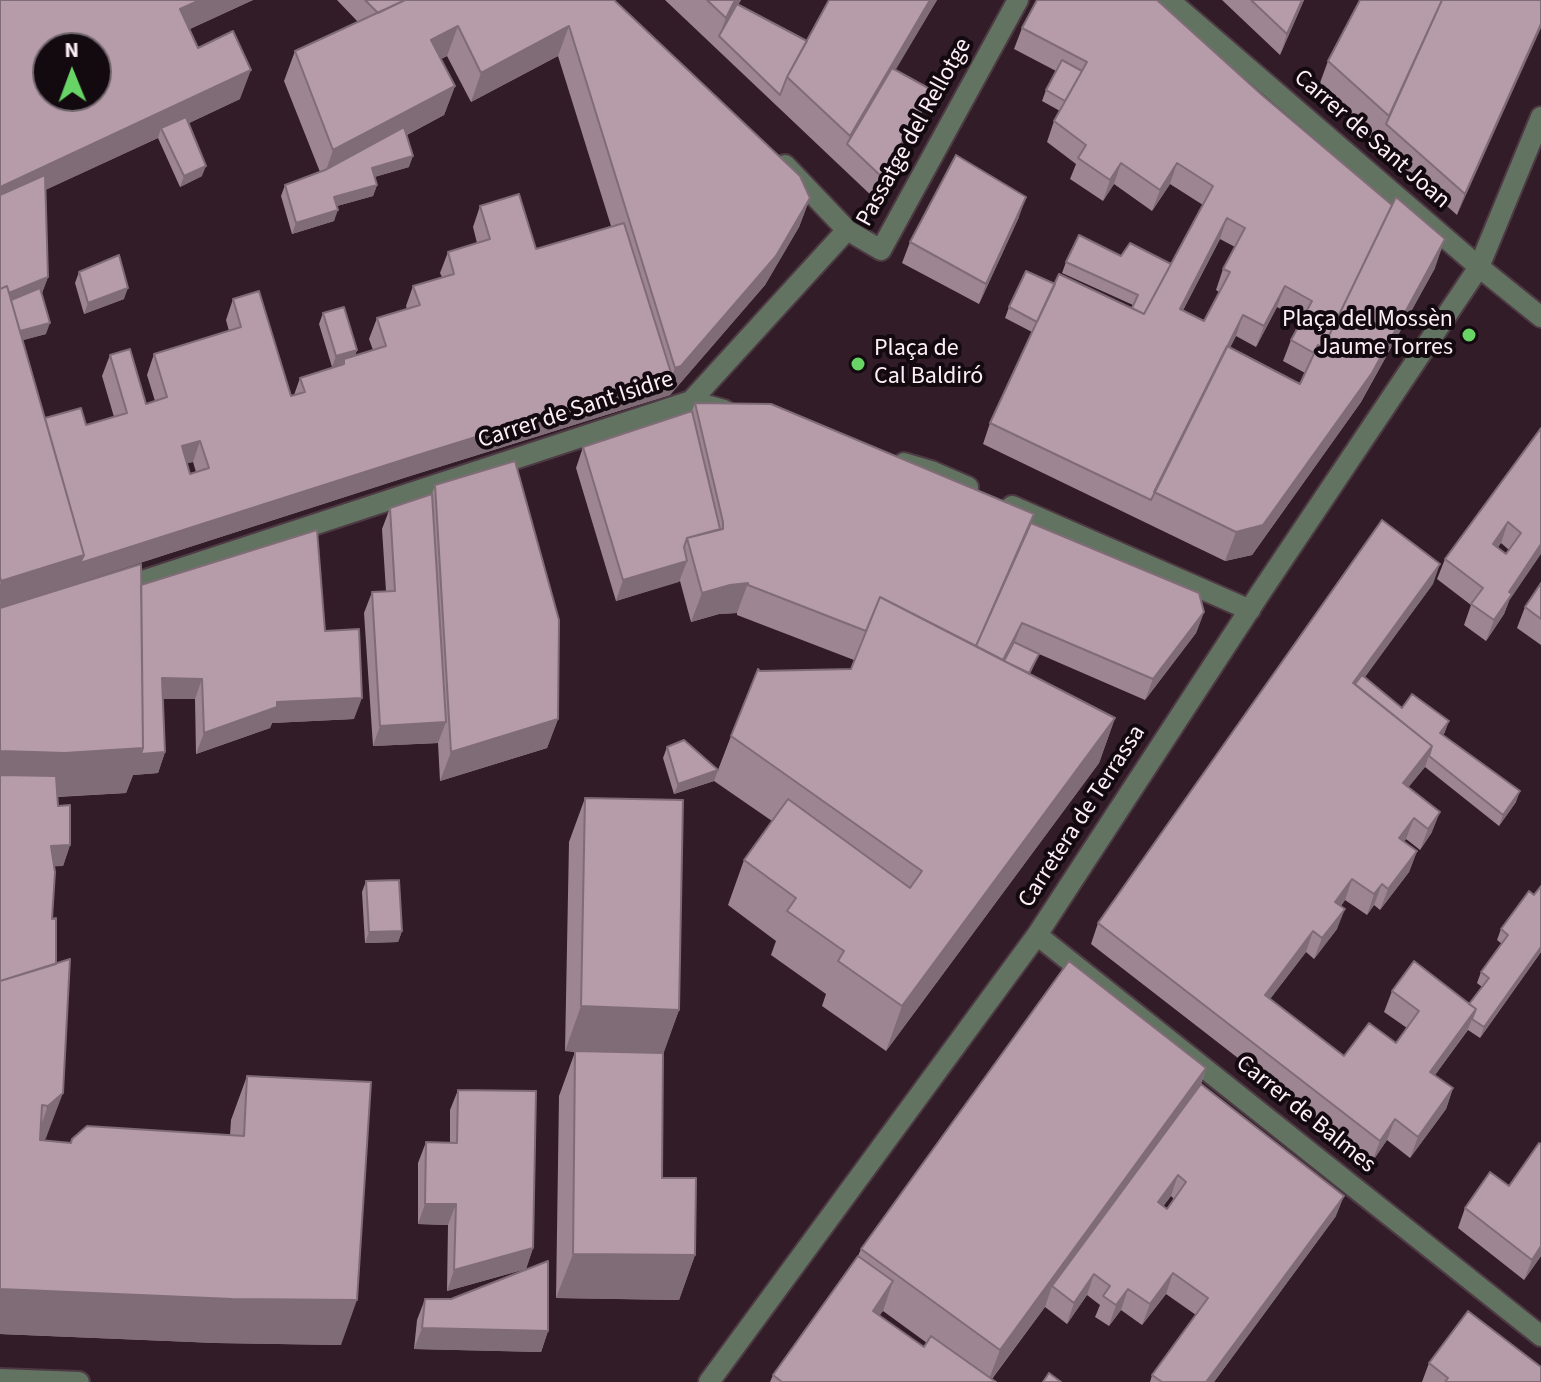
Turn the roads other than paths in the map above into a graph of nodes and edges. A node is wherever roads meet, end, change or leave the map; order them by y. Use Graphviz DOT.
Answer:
graph roads {
  1 [pos="1018,0"];
  2 [pos="1169,0"];
  3 [pos="1541,117"];
  4 [pos="768,149"];
  5 [pos="847,230"];
  6 [pos="1479,267"];
  7 [pos="1541,317"];
  8 [pos="691,401"];
  9 [pos="749,417"];
  10 [pos="885,457"];
  11 [pos="90,598"];
  12 [pos="1250,610"];
  13 [pos="1037,935"];
  14 [pos="1541,1336"];
  15 [pos="0,1379"];
  16 [pos="79,1382"];
  17 [pos="709,1382"];
  1 -- 5 [label="street, Passatge del Rellotge"];
  2 -- 6 [label="street, Carrer de Sant Joan"];
  3 -- 6 [label="street, Carretera de Terrassa"];
  4 -- 5 [label="street"];
  5 -- 8 [label="street"];
  6 -- 7 [label="street, Carrer de Sant Joan"];
  6 -- 12 [label="street, Carretera de Terrassa"];
  8 -- 9 [label="street, Carrer de Sant Isidre"];
  8 -- 11 [label="street, Carrer de Sant Isidre"];
  10 -- 12 [label="street"];
  12 -- 13 [label="street, Carretera de Terrassa"];
  13 -- 14 [label="street, Carrer de Balmes"];
  13 -- 17 [label="street, Carretera de Terrassa"];
  15 -- 16 [label="street"];
}
